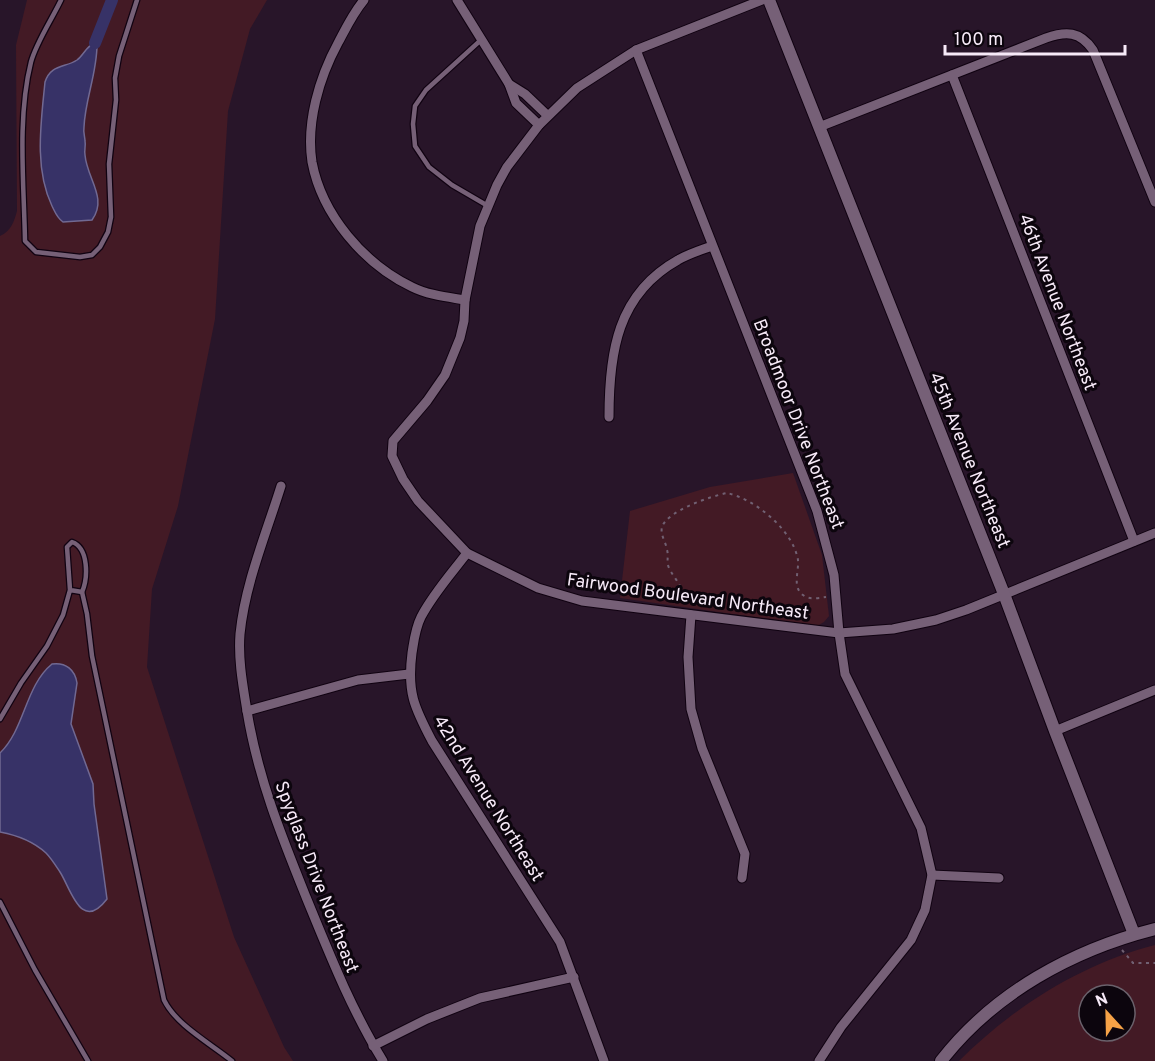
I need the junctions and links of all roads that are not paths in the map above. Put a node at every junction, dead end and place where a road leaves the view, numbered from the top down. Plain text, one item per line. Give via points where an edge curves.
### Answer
1 (61, 0) edge
2 (137, 0) edge
3 (364, 0) edge
4 (457, 0) edge
5 (762, 0) edge
6 (769, 0) edge
7 (482, 39) junction
8 (636, 50) junction
9 (952, 75) junction
10 (509, 84) junction
11 (547, 115) junction
12 (539, 125) junction
13 (819, 127) junction
14 (1155, 202) edge
15 (488, 206) junction
16 (712, 246) junction
17 (465, 300) junction
18 (609, 417) dead end
19 (281, 486) dead end
20 (1155, 533) edge
21 (1134, 541) junction
22 (467, 554) junction
23 (70, 590) junction
24 (82, 592) junction
25 (1004, 594) junction
26 (686, 615) junction
27 (839, 633) junction
28 (409, 674) junction
29 (1155, 690) edge
30 (247, 711) junction
31 (0, 719) edge
32 (1055, 730) junction
33 (932, 875) junction
34 (742, 878) dead end
35 (999, 878) dead end
36 (0, 902) edge
37 (1155, 929) edge
38 (1134, 934) junction
39 (574, 977) junction
40 (373, 1046) junction
41 (88, 1061) edge
42 (232, 1061) edge
43 (383, 1061) edge
44 (604, 1061) edge
45 (819, 1061) edge
46 (941, 1061) edge

1 - 2 lane via 32,60 27,88 25,241 36,252 80,257 92,255 100,247 110,224 109,164 115,78 118,56
3 - 17 street via 332,54 319,91 311,133 312,162 319,186 334,217 378,265 412,288
4 - 7 street
5 - 8 street
6 - 13 street, 45th Avenue Northeast
7 - 10 street
7 - 15 lane via 426,90 415,106 413,124 415,146 429,167
8 - 11 street via 585,82
8 - 16 street, Broadmoor Drive Northeast
9 - 13 street
9 - 14 street via 1061,33 1080,36 1093,50
9 - 21 street, 46th Avenue Northeast
10 - 11 street
10 - 12 street via 516,103
11 - 12 street
12 - 15 street via 507,166
13 - 25 street, 45th Avenue Northeast
15 - 17 street via 475,244
16 - 18 street via 679,258 655,274 632,302 614,344
16 - 27 street, Broadmoor Drive Northeast via 817,511 829,552
17 - 22 street, Fairwood Boulevard Northeast via 460,338 445,375 396,437 392,456 408,486
19 - 30 street, Spyglass Drive Northeast via 249,585 240,633
20 - 21 street, Fairwood Boulevard Northeast
21 - 25 street, Fairwood Boulevard Northeast
22 - 26 street, Fairwood Boulevard Northeast via 565,597
22 - 28 street, 42nd Avenue Northeast via 421,617
23 - 24 lane
23 - 24 lane via 67,547 72,542 84,553
23 - 31 lane via 63,615 47,646
24 - 42 lane via 164,1000 169,1012
25 - 27 street, Fairwood Boulevard Northeast via 906,627
25 - 32 street, 45th Avenue Northeast
26 - 27 street, Fairwood Boulevard Northeast
26 - 34 street via 691,709 702,748 745,854
27 - 33 street, Broadmoor Drive Northeast via 848,682 921,828
28 - 30 street via 358,680
28 - 39 street, 42nd Avenue Northeast via 417,711 432,741 560,942
29 - 32 street
30 - 40 street, Spyglass Drive Northeast via 279,832 343,988
32 - 38 street, 45th Avenue Northeast
33 - 35 street
33 - 45 street, Broadmoor Drive Northeast via 925,910 911,940 841,1027
36 - 41 lane
37 - 38 street
38 - 46 street via 1066,960 1024,984 974,1024
39 - 40 street via 480,998
39 - 44 street, 42nd Avenue Northeast
40 - 43 street, Spyglass Drive Northeast

